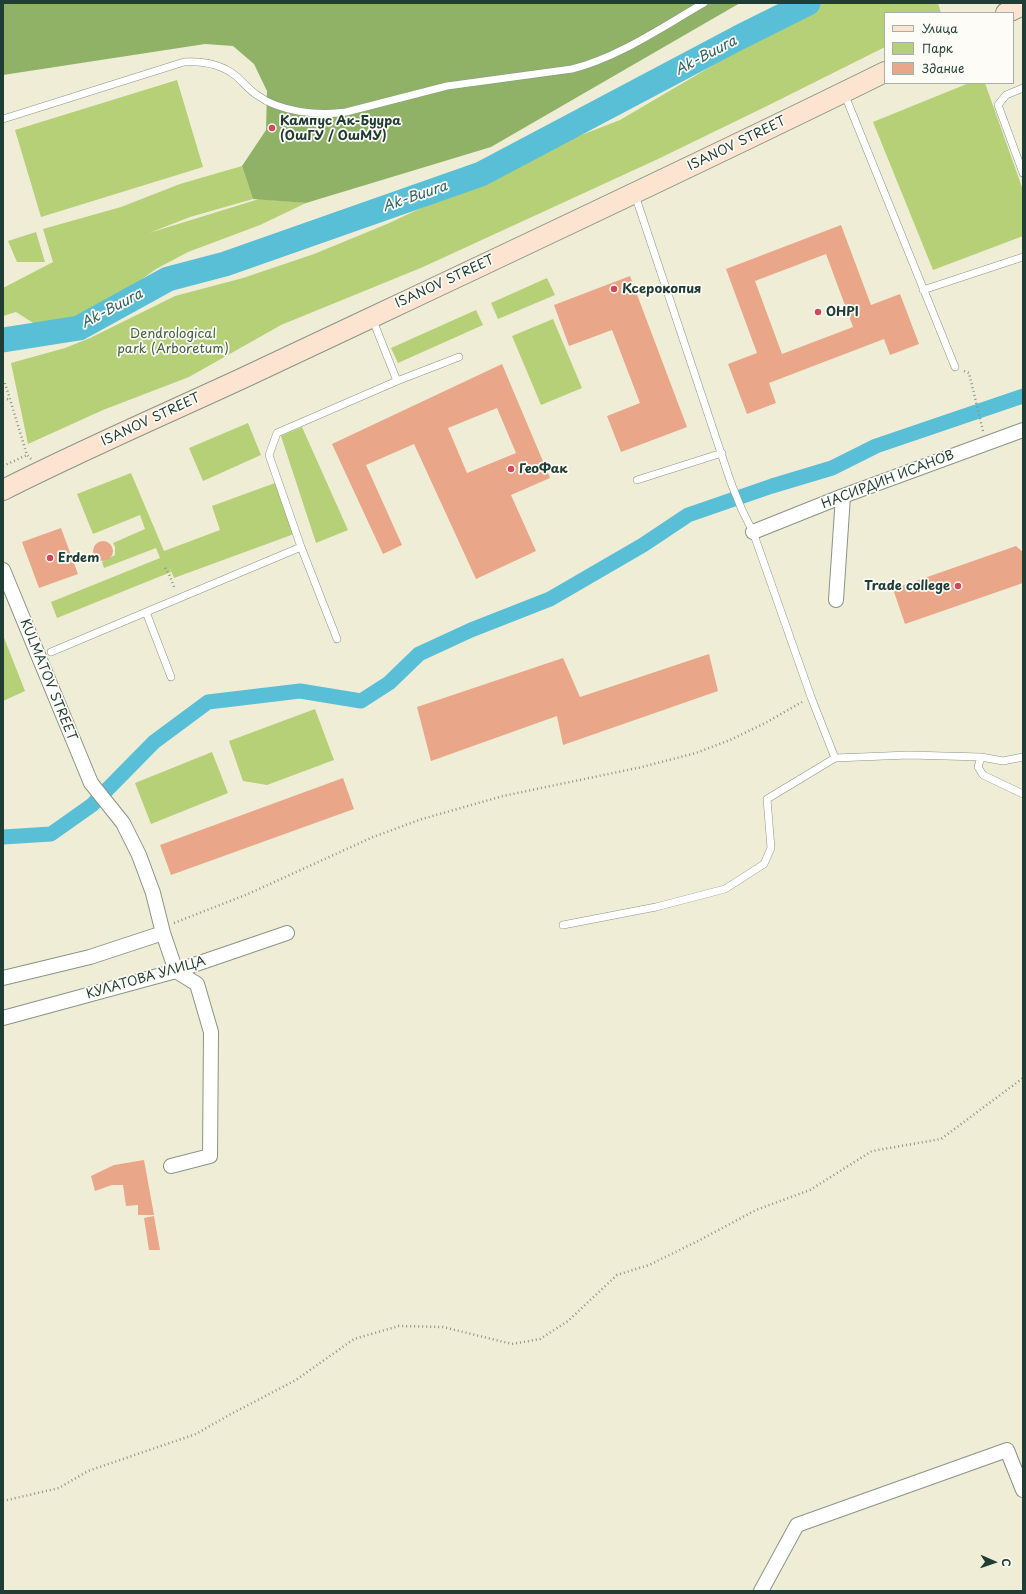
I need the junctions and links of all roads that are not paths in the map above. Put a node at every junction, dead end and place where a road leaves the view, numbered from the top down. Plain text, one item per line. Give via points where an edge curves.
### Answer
1 (704, 3) edge
2 (1023, 5) edge
3 (1008, 12) edge
4 (884, 73) edge
5 (1023, 88) edge
6 (844, 93) junction
7 (3, 119) edge
8 (1023, 173) edge
9 (634, 193) junction
10 (1023, 257) edge
11 (923, 290) junction
12 (372, 317) junction
13 (459, 357) dead end
14 (955, 367) road end
15 (397, 382) junction
16 (1023, 430) edge
17 (722, 453) junction
18 (637, 480) dead end
19 (3, 490) edge
20 (843, 496) junction
21 (753, 532) junction
22 (301, 547) junction
23 (3, 570) edge
24 (836, 600) dead end
25 (146, 612) junction
26 (337, 639) dead end
27 (51, 652) dead end
28 (170, 677) dead end
29 (981, 757) junction
30 (1023, 757) edge
31 (835, 758) junction
32 (1023, 794) edge
33 (563, 925) dead end
34 (164, 933) junction
35 (287, 933) dead end
36 (176, 971) junction
37 (3, 978) edge
38 (3, 1018) edge
39 (171, 1166) dead end
40 (1023, 1490) edge
41 (761, 1591) edge

1 - 7 lane via 590,64 447,86 328,115 288,109 257,96 225,69 197,61 184,62
2 - 3 main road
4 - 6 main road, ISANOV STREET
5 - 8 lane via 1006,95 998,105
6 - 9 main road, ISANOV STREET
6 - 11 lane
9 - 12 main road, ISANOV STREET
9 - 17 lane
10 - 11 lane
11 - 14 lane
12 - 15 lane
12 - 19 main road, ISANOV STREET
13 - 15 lane
15 - 22 lane via 277,433 269,455
16 - 20 street, НАСИРДИН ИСАНОВ
17 - 18 lane
17 - 21 lane via 742,510
20 - 21 street, НАСИРДИН ИСАНОВ
20 - 24 street
21 - 31 lane
22 - 25 lane
22 - 26 lane
23 - 34 street, KULMATOV STREET via 88,776 95,790 123,823 139,855
25 - 27 lane
25 - 28 lane
29 - 30 lane via 1003,762
29 - 31 lane via 909,755
29 - 32 lane via 978,767 983,775
31 - 33 lane via 767,799 771,848 764,864 725,888 656,907
34 - 36 street, KULMATOV STREET
34 - 37 street via 90,957
35 - 36 street, КУЛАТОВА УЛИЦА
36 - 38 street, КУЛАТОВА УЛИЦА
36 - 39 street via 197,984 211,1032 210,1156
40 - 41 street via 1007,1450 797,1525

